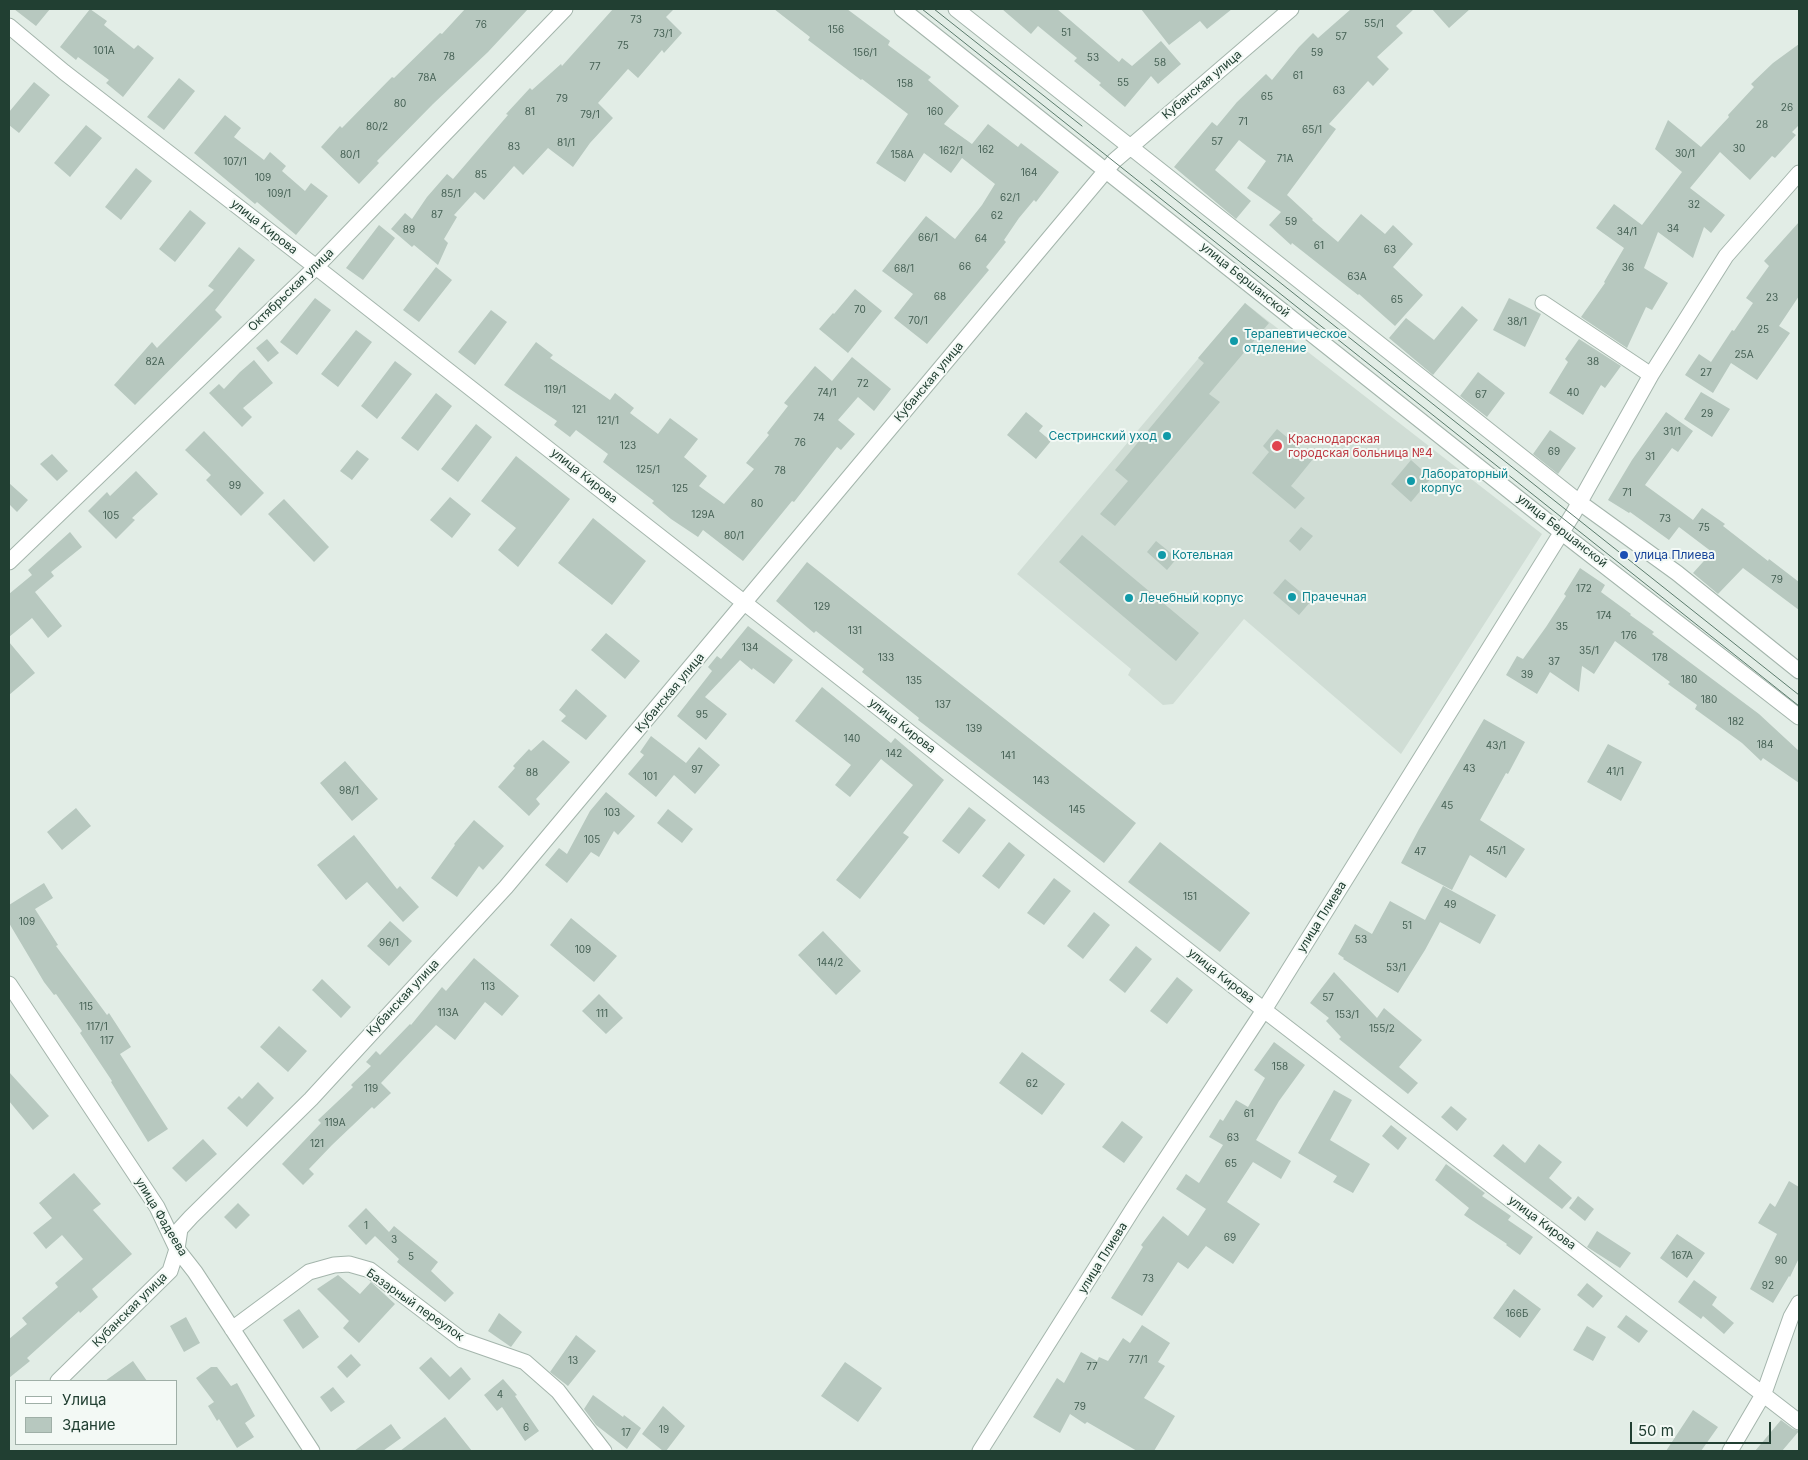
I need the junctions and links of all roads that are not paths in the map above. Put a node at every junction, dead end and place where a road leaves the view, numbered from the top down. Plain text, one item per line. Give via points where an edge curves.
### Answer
1 (566, 9) edge
2 (902, 9) edge
3 (956, 9) edge
4 (1292, 9) edge
5 (9, 26) edge
6 (1130, 146) junction
7 (1107, 170) junction
8 (1799, 173) edge
9 (316, 267) junction
10 (1543, 303) dead end
11 (1651, 375) junction
12 (1579, 502) junction
13 (1561, 532) junction
14 (9, 562) edge
15 (746, 603) junction
16 (1799, 671) edge
17 (1799, 717) edge
18 (9, 984) edge
19 (1264, 1010) junction
20 (177, 1249) junction
21 (1799, 1303) edge
22 (232, 1329) junction
23 (59, 1380) edge
24 (1764, 1393) junction
25 (1799, 1422) edge
26 (312, 1451) edge
27 (604, 1451) edge
28 (980, 1451) edge
29 (1730, 1451) edge

1 - 9 street, Октябрьская улица
2 - 7 street, улица Бершанской
3 - 6 street
4 - 6 street, Кубанская улица
5 - 9 street, улица Кирова
6 - 7 street, Кубанская улица
6 - 12 street
7 - 13 street, улица Бершанской
7 - 15 street, Кубанская улица
8 - 11 street, улица Плиева via 1726,256
9 - 14 street, Октябрьская улица
9 - 15 street, улица Кирова
10 - 11 street
11 - 12 street, улица Плиева
12 - 13 street, улица Плиева
12 - 16 street via 1677,573
13 - 17 street, улица Бершанской
13 - 19 street, улица Плиева
15 - 19 street, улица Кирова
15 - 20 street, Кубанская улица via 506,887 311,1099 185,1223 180,1229
18 - 20 street, улица Фадеева via 157,1207
19 - 24 street, улица Кирова
19 - 28 street, улица Плиева
20 - 22 street, улица Фадеева
20 - 23 street, Кубанская улица via 170,1271
21 - 24 street
22 - 26 street, улица Фадеева
22 - 27 street, Базарный переулок via 309,1272 349,1264 370,1270 462,1340 525,1362 558,1391
24 - 25 street, улица Кирова
24 - 29 street

